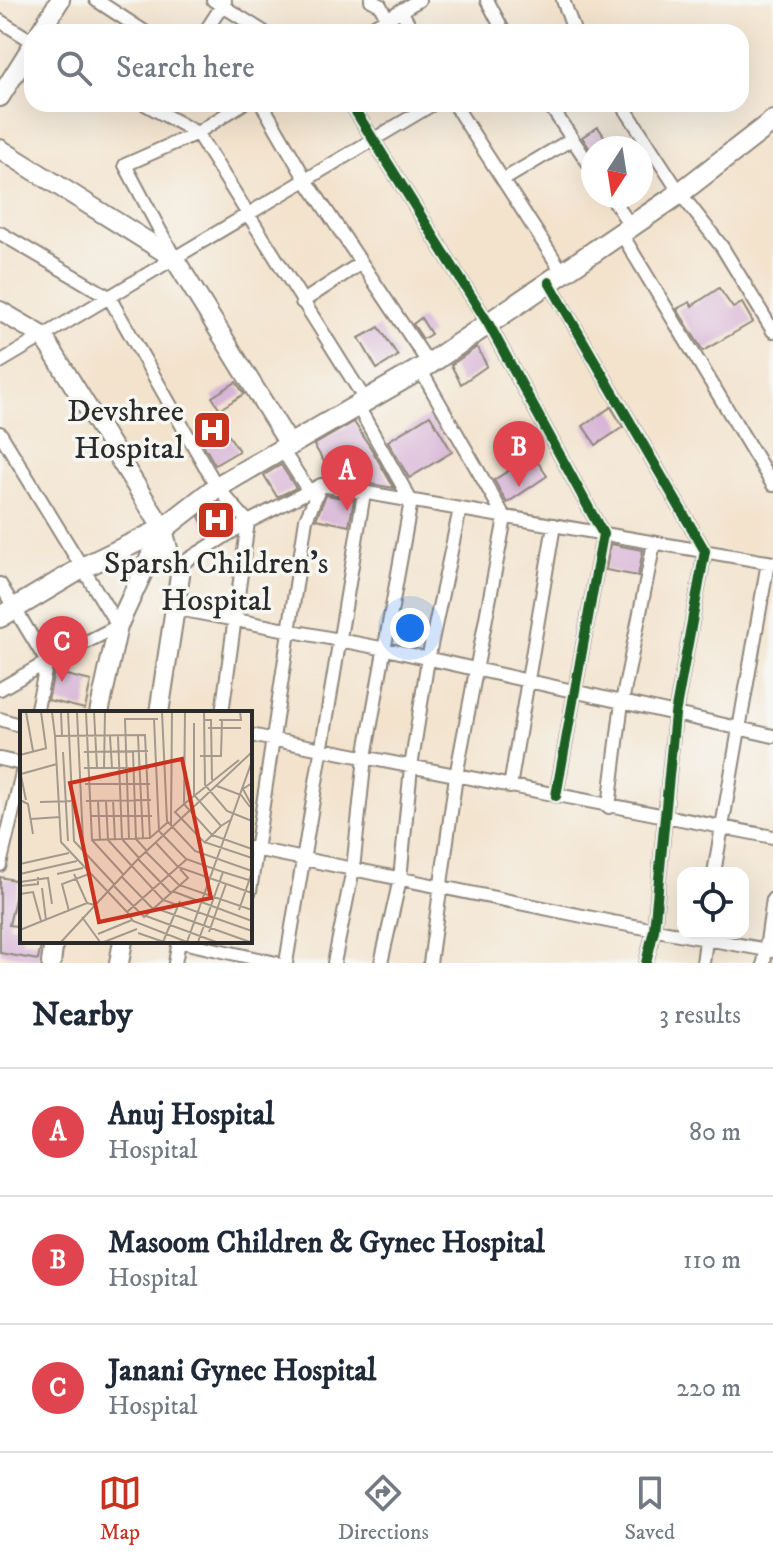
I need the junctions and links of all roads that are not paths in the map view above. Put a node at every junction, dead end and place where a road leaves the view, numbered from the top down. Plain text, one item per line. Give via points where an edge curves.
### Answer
1 (60, 0) edge
2 (96, 0) edge
3 (371, 0) edge
4 (419, 0) edge
5 (487, 0) edge
6 (563, 0) edge
7 (220, 2) edge
8 (401, 10) junction
9 (387, 18) junction
10 (0, 21) edge
11 (45, 24) edge
12 (133, 24) edge
13 (209, 24) edge
14 (252, 24) edge
15 (377, 24) edge
16 (409, 24) edge
17 (500, 24) edge
18 (569, 24) edge
19 (24, 38) edge
20 (24, 56) edge
21 (0, 97) edge
22 (166, 112) edge
23 (230, 112) edge
24 (267, 112) edge
25 (356, 112) edge
26 (419, 112) edge
27 (459, 112) edge
28 (554, 112) edge
29 (627, 112) edge
30 (773, 121) edge
31 (197, 133) junction
32 (572, 139) junction
33 (372, 140) junction
34 (0, 149) edge
35 (581, 152) edge
36 (306, 180) junction
37 (503, 180) junction
38 (680, 193) junction
39 (616, 208) edge
40 (246, 215) junction
41 (626, 230) junction
42 (0, 233) edge
43 (174, 258) junction
44 (361, 263) junction
45 (556, 278) junction
46 (109, 297) junction
47 (302, 302) junction
48 (0, 311) edge
49 (488, 323) junction
50 (773, 331) edge
51 (43, 336) junction
52 (0, 362) edge
53 (424, 366) junction
54 (360, 400) junction
55 (0, 433) edge
56 (285, 446) junction
57 (321, 485) junction
58 (773, 485) edge
59 (217, 487) junction
60 (308, 490) junction
61 (364, 493) junction
62 (411, 501) junction
63 (460, 509) junction
64 (505, 518) junction
65 (248, 522) junction
66 (554, 525) junction
67 (163, 529) junction
68 (603, 534) junction
69 (654, 543) junction
70 (705, 551) junction
71 (771, 563) edge
72 (176, 567) junction
73 (82, 568) junction
74 (0, 584) edge
75 (173, 608) junction
76 (7, 612) edge
77 (232, 620) junction
78 (118, 626) junction
79 (289, 631) junction
80 (339, 640) junction
81 (386, 649) junction
82 (428, 659) junction
83 (47, 662) junction
84 (479, 670) junction
85 (530, 682) junction
86 (0, 689) edge
87 (572, 691) junction
88 (622, 702) junction
89 (36, 711) edge
90 (99, 711) edge
91 (159, 711) edge
92 (222, 711) edge
93 (675, 714) junction
94 (0, 719) edge
95 (20, 725) edge
96 (739, 728) junction
97 (252, 735) edge
98 (773, 736) edge
99 (273, 740) junction
100 (320, 749) junction
101 (365, 757) junction
102 (0, 759) edge
103 (20, 764) edge
104 (411, 767) junction
105 (456, 776) junction
106 (20, 782) edge
107 (510, 787) junction
108 (556, 796) junction
109 (0, 799) edge
110 (15, 803) junction
111 (609, 807) junction
112 (666, 818) junction
113 (720, 829) junction
114 (773, 837) edge
115 (3, 841) edge
116 (253, 849) edge
117 (302, 859) junction
118 (0, 865) edge
119 (715, 867) edge
120 (353, 869) junction
121 (400, 879) junction
122 (441, 887) junction
123 (773, 899) edge
124 (654, 930) junction
125 (677, 933) edge
126 (707, 939) edge
127 (720, 939) edge
128 (54, 943) edge
129 (123, 943) edge
130 (179, 943) edge
131 (186, 943) edge
132 (770, 950) edge
133 (240, 959) edge
134 (51, 963) edge
135 (119, 963) edge
136 (175, 963) edge
137 (276, 963) edge
138 (286, 963) edge
139 (334, 963) edge
140 (381, 963) edge
141 (430, 963) edge
142 (646, 963) edge
143 (703, 963) edge
144 (764, 963) edge

1 - 11 street
2 - 12 street
3 - 9 street
4 - 8 street
5 - 17 street
6 - 18 street
7 - 13 street
7 - 14 street
8 - 9 street
8 - 16 street
9 - 15 street
10 - 19 street
20 - 21 street
22 - 31 street
23 - 31 street
24 - 36 street
25 - 33 street
26 - 33 street
27 - 37 street
28 - 32 street
29 - 38 street
30 - 38 main road
31 - 40 street
31 - 43 street via 125,165
32 - 35 street
32 - 37 street
33 - 36 street
33 - 49 street
34 - 43 street
36 - 40 street
36 - 44 street
37 - 45 street
38 - 41 main road
38 - 50 street via 722,247
39 - 41 street
40 - 43 street
40 - 47 street
41 - 45 main road
41 - 58 street
42 - 46 street
43 - 46 street
43 - 56 street
44 - 47 street
44 - 53 street
45 - 49 main road
45 - 70 street
46 - 51 street
46 - 59 street
47 - 54 street
48 - 51 street
49 - 53 main road
49 - 68 street
51 - 52 street
51 - 67 street
53 - 54 main road
53 - 64 street
54 - 56 main road
54 - 62 street
55 - 73 street
56 - 59 main road
56 - 60 street
57 - 60 street
57 - 61 street
57 - 79 street via 306,519
59 - 65 street
59 - 67 main road
60 - 65 street
61 - 62 street
61 - 80 street
62 - 63 street
62 - 81 street
63 - 64 street
63 - 82 street
64 - 66 street
64 - 84 street
65 - 72 street
65 - 77 street
66 - 68 street
66 - 85 street
67 - 72 street
67 - 73 main road
67 - 78 street
68 - 69 street
68 - 87 street
69 - 70 street
69 - 88 street
70 - 71 street
70 - 93 street
71 - 96 street
72 - 75 street via 180,575
73 - 76 main road
73 - 78 street
74 - 76 street
75 - 77 street
75 - 91 street
76 - 83 street
77 - 79 street
77 - 92 street
78 - 83 street
78 - 90 street
79 - 80 street
79 - 99 street
80 - 81 street
80 - 100 street
81 - 82 street
81 - 101 street
82 - 84 street
82 - 104 street
83 - 86 street
83 - 89 street
84 - 85 street
84 - 105 street
85 - 87 street
85 - 107 street
87 - 88 street
87 - 108 street
88 - 93 street
88 - 111 street
93 - 96 street
93 - 112 street
94 - 95 street
96 - 98 street
96 - 113 street
97 - 99 street
99 - 100 street
99 - 116 street
100 - 101 street
100 - 117 street
101 - 104 street
101 - 120 street
102 - 103 street
104 - 105 street
104 - 121 street
105 - 107 street
105 - 122 street
106 - 110 street
107 - 108 street
108 - 111 street
109 - 110 street
110 - 115 street
111 - 112 street
112 - 113 street
112 - 124 street
113 - 114 street
113 - 119 street
115 - 118 street
116 - 117 street
117 - 120 street
117 - 138 street
120 - 121 street
120 - 139 street
121 - 122 street
121 - 140 street
122 - 124 street
122 - 141 street
123 - 132 street
124 - 125 street
124 - 142 street
126 - 143 street
127 - 132 street
128 - 134 street
129 - 135 street
130 - 136 street
131 - 133 street
132 - 144 street
133 - 137 street

